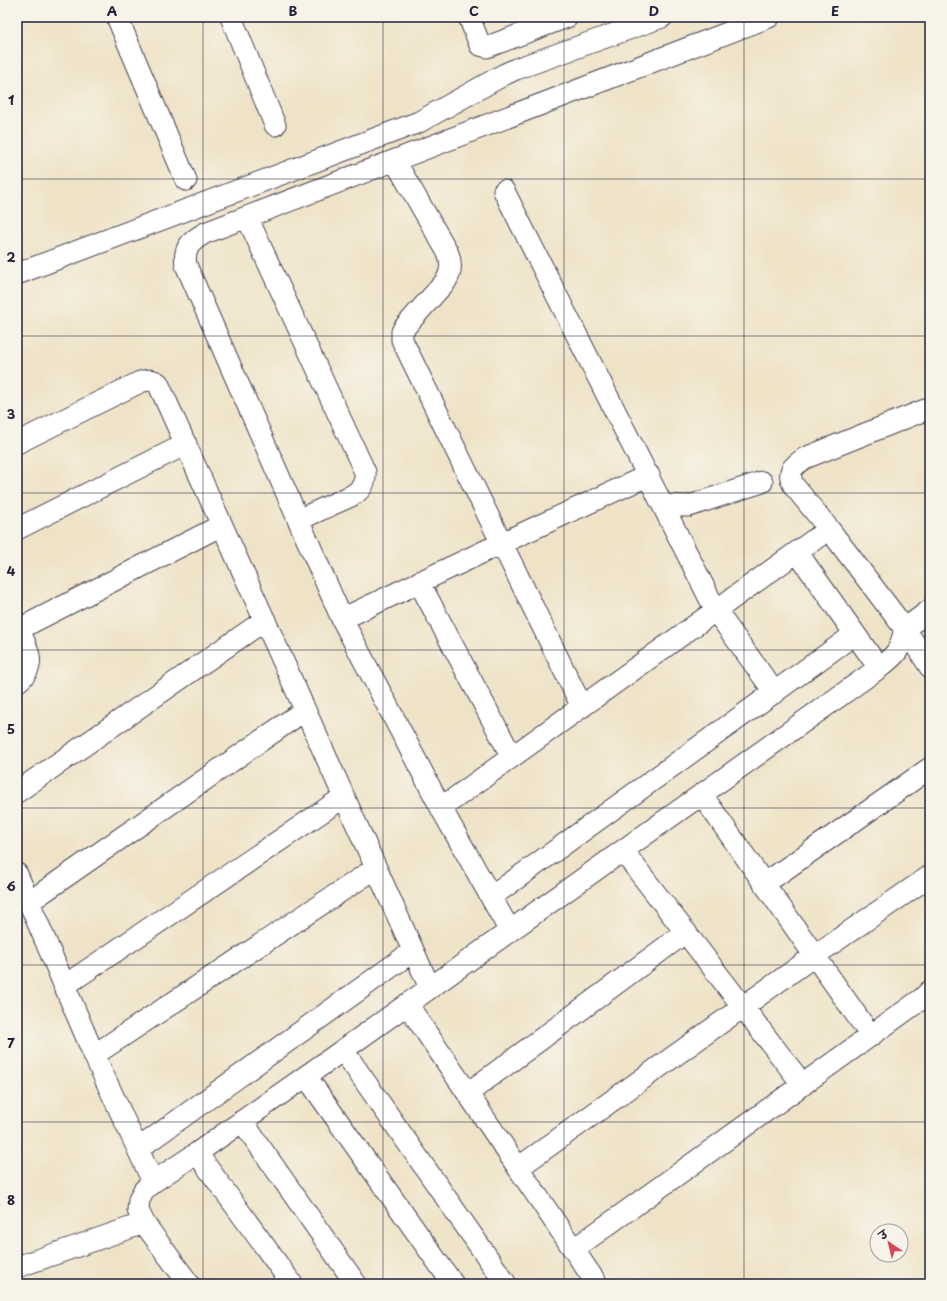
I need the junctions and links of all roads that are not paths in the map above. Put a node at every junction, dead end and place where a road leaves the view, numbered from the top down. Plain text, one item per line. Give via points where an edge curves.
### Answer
1 (117, 17) edge
2 (231, 17) edge
3 (469, 17) edge
4 (568, 17) edge
5 (662, 17) edge
6 (769, 17) edge
7 (275, 126) dead end
8 (395, 161) junction
9 (186, 180) dead end
10 (504, 191) dead end
11 (246, 217) junction
12 (17, 274) edge
13 (930, 408) edge
14 (17, 443) edge
15 (186, 444) junction
16 (649, 476) junction
17 (762, 482) dead end
18 (664, 505) junction
19 (298, 520) junction
20 (222, 525) junction
21 (17, 529) edge
22 (829, 529) junction
23 (502, 543) junction
24 (797, 552) junction
25 (419, 582) junction
26 (930, 610) edge
27 (716, 611) junction
28 (342, 619) junction
29 (265, 620) junction
30 (18, 628) edge
31 (905, 629) junction
32 (855, 634) junction
33 (930, 667) edge
34 (879, 668) junction
35 (17, 682) edge
36 (775, 693) junction
37 (582, 707) junction
38 (305, 710) junction
39 (512, 757) junction
40 (930, 768) edge
41 (17, 792) edge
42 (702, 795) junction
43 (344, 797) junction
44 (441, 808) junction
45 (623, 850) junction
46 (376, 868) junction
47 (17, 874) edge
48 (930, 876) edge
49 (764, 884) junction
50 (491, 897) junction
51 (29, 902) junction
52 (510, 931) junction
53 (686, 932) junction
54 (413, 951) junction
55 (814, 956) junction
56 (64, 986) junction
57 (430, 988) junction
58 (930, 991) edge
59 (408, 1004) junction
60 (743, 1007) junction
61 (871, 1036) junction
62 (343, 1050) junction
63 (94, 1055) junction
64 (306, 1076) junction
65 (803, 1085) junction
66 (468, 1093) junction
67 (242, 1121) junction
68 (138, 1149) junction
69 (197, 1153) junction
70 (518, 1168) junction
71 (153, 1182) junction
72 (144, 1223) junction
73 (574, 1249) junction
74 (17, 1267) edge
75 (189, 1284) edge
76 (292, 1284) edge
77 (356, 1284) edge
78 (453, 1284) edge
79 (506, 1284) edge
80 (597, 1284) edge

1 - 9 street
2 - 7 street
3 - 4 street via 480,46 487,48
5 - 12 street via 516,69 419,122
6 - 8 street
8 - 11 street
8 - 23 street via 451,264 450,275 404,328 402,340
10 - 16 street
11 - 19 street via 198,238 187,249 186,265
11 - 19 street via 365,472 366,478 360,490
13 - 22 street via 805,458 795,465 791,471 794,486
14 - 15 street via 140,382 153,380 158,383
15 - 20 street
15 - 21 street
16 - 18 street
16 - 23 street
17 - 18 street via 689,506
18 - 27 street
19 - 28 street
20 - 29 street
20 - 30 street
22 - 24 street
22 - 31 street
23 - 25 street
23 - 37 street
24 - 27 street
24 - 32 street
25 - 28 street
25 - 39 street
26 - 31 street
27 - 36 street
27 - 37 street
28 - 44 street
29 - 38 street
29 - 41 street
30 - 35 street via 30,656 30,664 27,672
31 - 33 street
31 - 34 street via 899,650
32 - 34 street
32 - 36 street
34 - 42 street
36 - 50 street
37 - 39 street
38 - 43 street
38 - 51 street
39 - 44 street
40 - 49 street
42 - 45 street
42 - 49 street
43 - 46 street
43 - 56 street
44 - 50 street
45 - 52 street
45 - 53 street
46 - 54 street
46 - 63 street
47 - 51 street
48 - 55 street
49 - 55 street
50 - 52 street
51 - 56 street
52 - 57 street
53 - 60 street
53 - 66 street
54 - 57 street
54 - 68 street
55 - 60 street
55 - 61 street
56 - 63 street
57 - 59 street
58 - 61 street
59 - 62 street
59 - 66 street
60 - 65 street
60 - 70 street
61 - 65 street
62 - 64 street
62 - 79 street
63 - 68 street
64 - 67 street
64 - 78 street
65 - 73 street
66 - 70 street
67 - 69 street
67 - 77 street
68 - 71 street
69 - 71 street
69 - 76 street
70 - 73 street
71 - 72 street via 144,1190 139,1200 138,1210
72 - 74 street
72 - 75 street
73 - 80 street

